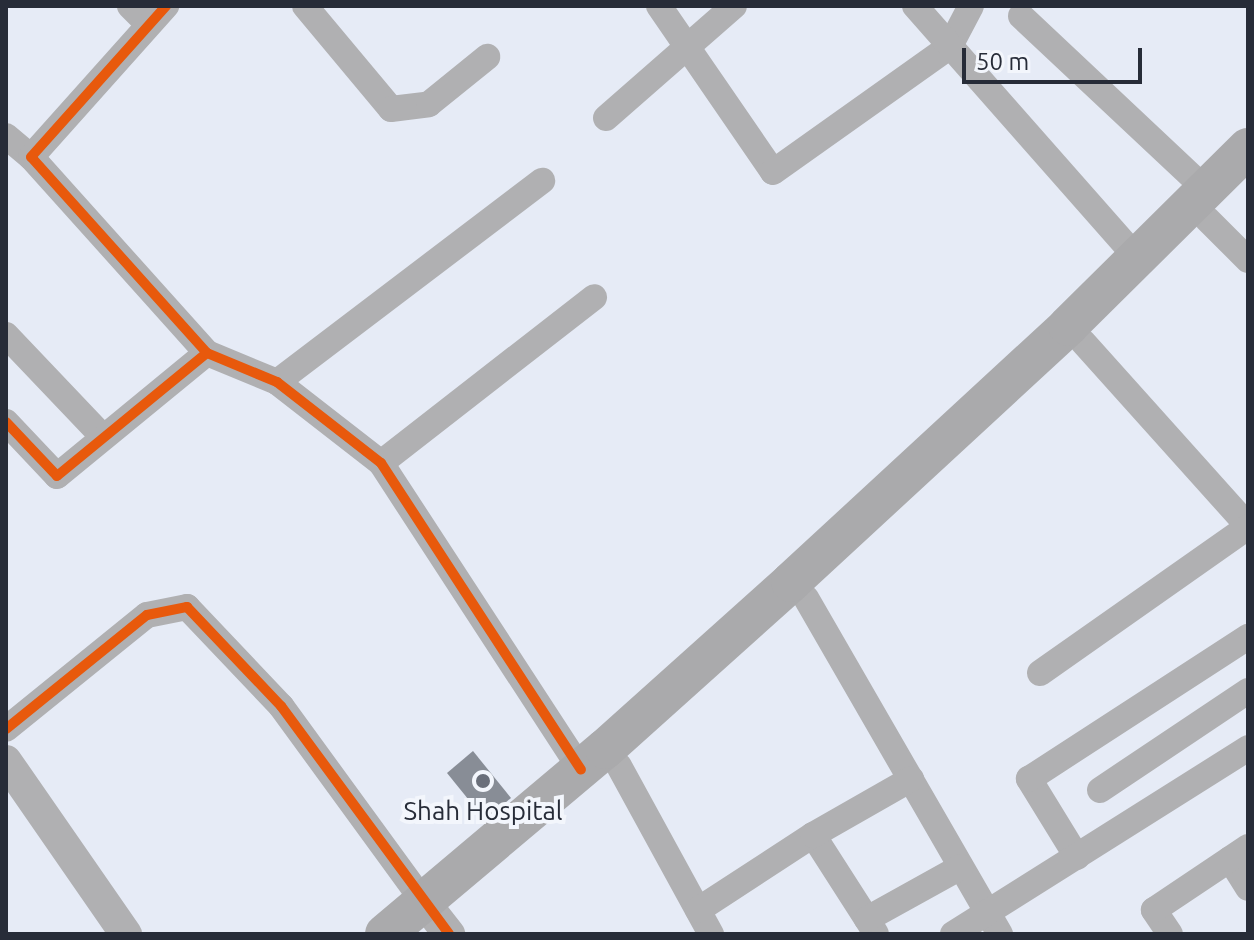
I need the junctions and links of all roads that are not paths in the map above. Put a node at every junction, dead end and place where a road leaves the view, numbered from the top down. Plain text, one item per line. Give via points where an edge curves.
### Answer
1 (305, 6) edge
2 (659, 6) edge
3 (734, 6) edge
4 (915, 6) edge
5 (971, 6) edge
6 (148, 12) edge
7 (1021, 16) dead end
8 (950, 46) junction
9 (689, 47) junction
10 (487, 57) dead end
11 (606, 118) dead end
12 (6, 136) edge
13 (1248, 148) edge
14 (31, 157) junction
15 (1248, 179) edge
16 (542, 181) dead end
17 (1206, 204) junction
18 (1137, 258) junction
19 (1248, 260) edge
20 (594, 297) dead end
21 (6, 335) edge
22 (1083, 342) junction
23 (207, 353) junction
24 (277, 382) junction
25 (6, 422) edge
26 (103, 437) junction
27 (381, 463) junction
28 (1248, 526) edge
29 (806, 598) junction
30 (1248, 637) edge
31 (1040, 673) dead end
32 (1248, 691) edge
33 (6, 729) edge
34 (1248, 748) edge
35 (6, 761) edge
36 (600, 768) junction
37 (911, 779) junction
38 (1100, 790) dead end
39 (813, 835) junction
40 (1239, 853) edge
41 (1077, 857) junction
42 (961, 867) junction
43 (1248, 888) edge
44 (698, 910) junction
45 (432, 922) edge
46 (994, 924) edge
47 (871, 926) edge
48 (126, 934) edge
49 (385, 934) edge
50 (711, 934) edge
51 (953, 934) edge
52 (1170, 934) edge

1 - 10 street via 391,109 429,104
2 - 9 street
3 - 9 street
4 - 8 street
5 - 8 street
6 - 14 street
7 - 17 street
8 - 9 street via 773,172
8 - 18 street
9 - 11 street
12 - 14 street
13 - 17 main road
14 - 23 street
15 - 17 main road
16 - 24 street
17 - 18 main road
17 - 19 street
17 - 22 main road
18 - 36 main road
20 - 27 street
21 - 26 street
22 - 28 street
22 - 29 main road
23 - 24 street
23 - 26 street
24 - 27 street
25 - 26 street via 57,476
27 - 36 street
28 - 31 street
29 - 36 main road
29 - 37 street
30 - 41 street via 1029,779
32 - 38 street
33 - 45 street via 147,615 187,607 281,706
34 - 41 street
35 - 48 street
36 - 44 street
36 - 45 main road
37 - 39 street
37 - 42 street
39 - 44 street
39 - 47 street
40 - 43 street
40 - 52 street via 1154,910
41 - 46 street
42 - 46 street
42 - 47 street
44 - 50 street
45 - 49 main road
46 - 51 street

